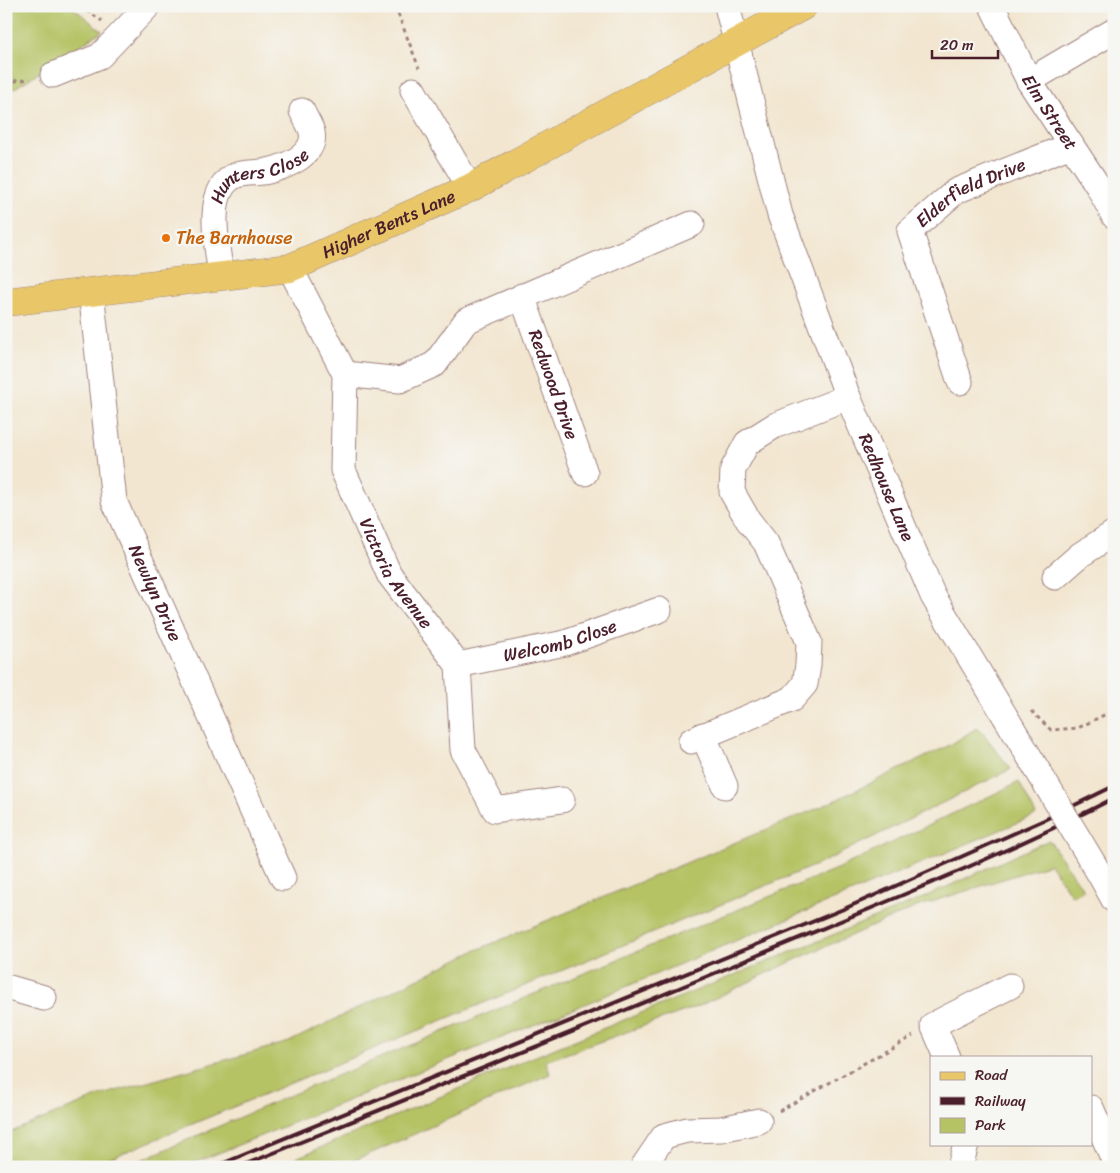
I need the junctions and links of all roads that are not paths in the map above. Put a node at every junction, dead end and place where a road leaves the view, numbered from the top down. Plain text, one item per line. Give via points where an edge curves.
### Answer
1 (148, 6) edge
2 (727, 6) edge
3 (803, 6) edge
4 (992, 6) edge
5 (1114, 31) edge
6 (736, 41) junction
7 (53, 75) dead end
8 (1029, 81) junction
9 (413, 90) road end
10 (302, 111) dead end
11 (1071, 146) junction
12 (470, 188) junction
13 (1114, 216) edge
14 (692, 224) dead end
15 (290, 268) junction
16 (221, 276) junction
17 (91, 291) junction
18 (522, 296) junction
19 (6, 302) edge
20 (345, 374) junction
21 (960, 382) dead end
22 (848, 397) junction
23 (585, 473) dead end
24 (1114, 532) edge
25 (1055, 577) dead end
26 (659, 610) dead end
27 (458, 665) junction
28 (724, 786) dead end
29 (562, 800) dead end
30 (283, 878) dead end
31 (1114, 900) edge
32 (1010, 986) dead end
33 (6, 987) edge
34 (44, 998) dead end
35 (947, 1056) edge
36 (1092, 1110) edge
37 (759, 1121) road end
38 (965, 1146) edge
39 (1114, 1160) edge
40 (643, 1167) edge
41 (960, 1167) edge

1 - 7 street via 100,56
2 - 6 street, Redhouse Lane
3 - 6 main road, Higher Bents Lane
4 - 8 street, Elm Street
5 - 8 street
6 - 12 main road, Higher Bents Lane
6 - 22 street, Redhouse Lane via 780,215
8 - 11 street, Elm Street
9 - 12 street
10 - 16 street, Hunters Close via 312,133 310,148 297,160 268,171 236,173 222,186 214,213
11 - 13 street, Elm Street
11 - 21 street, Elderfield Drive via 956,191 910,231
12 - 15 main road, Higher Bents Lane
14 - 18 street
15 - 16 main road, Higher Bents Lane
15 - 20 street, Victoria Avenue
16 - 17 main road, Higher Bents Lane
17 - 19 main road, Higher Bents Lane
17 - 30 street, Newlyn Drive via 114,502
18 - 20 street via 466,321 435,364 400,380
18 - 23 street, Redwood Drive
20 - 27 street, Victoria Avenue via 343,470 389,574
22 - 28 street via 774,426 748,443 733,469 732,492 766,544 809,642 805,684 792,699 697,738
22 - 31 street, Redhouse Lane, bridge via 933,596 1015,711
24 - 25 street via 1072,549
26 - 27 street, Welcomb Close via 565,643
27 - 29 street via 462,750 496,810
32 - 35 street via 934,1025
33 - 34 street
36 - 39 street
37 - 40 street via 664,1136
38 - 41 street

